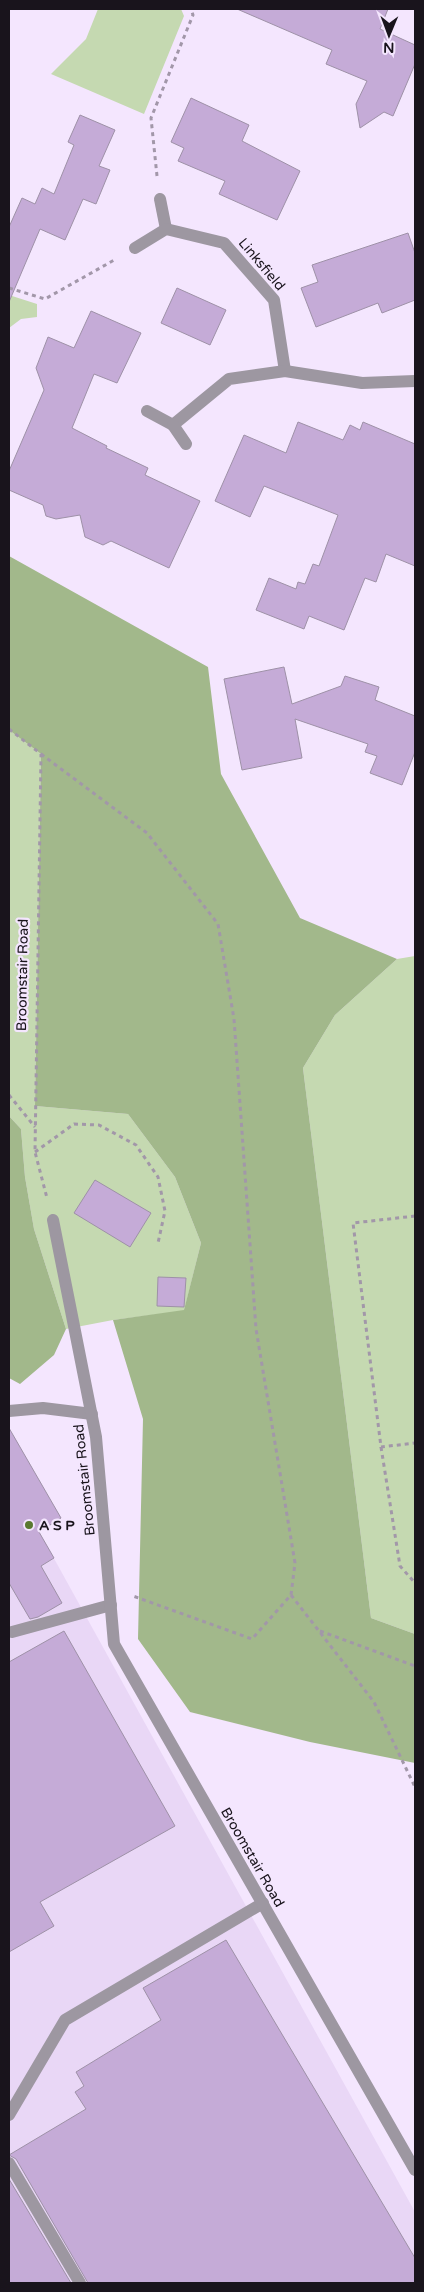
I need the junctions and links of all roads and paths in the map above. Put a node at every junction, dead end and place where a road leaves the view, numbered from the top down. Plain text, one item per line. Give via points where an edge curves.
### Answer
1 (190, 9) edge
2 (160, 199) joint
3 (166, 229) junction
4 (135, 248) joint
5 (9, 288) edge
6 (284, 371) junction
7 (415, 381) edge
8 (147, 411) dead end
9 (174, 425) junction
10 (186, 444) dead end
11 (9, 729) edge
12 (41, 754) junction
13 (9, 1094) edge
14 (35, 1127) junction
15 (35, 1152) junction
16 (415, 1216) edge
17 (53, 1220) joint
18 (158, 1243) dead end
19 (9, 1411) edge
20 (92, 1414) junction
21 (415, 1443) edge
22 (381, 1447) junction
23 (415, 1583) edge
24 (110, 1588) junction
25 (292, 1595) junction
26 (111, 1605) junction
27 (319, 1631) junction
28 (12, 1632) dead end
29 (415, 1666) edge
30 (415, 1787) edge
31 (262, 1903) junction
32 (9, 2116) edge
33 (9, 2163) edge
34 (415, 2170) edge
35 (80, 2283) edge

1 - 2 path via 193,15 150,118
2 - 3 street
3 - 4 street
3 - 6 street, Linksfield via 224,243 274,300
4 - 5 path via 45,299
6 - 7 street via 362,383
6 - 9 street via 230,379
8 - 9 street
9 - 10 street
11 - 12 path
12 - 14 path, Broomstair Road
12 - 25 path via 147,834 218,924 234,1019 256,1329 295,1562
13 - 14 path
14 - 15 path, Broomstair Road
15 - 17 path, Broomstair Road
15 - 18 path via 74,1124 99,1125 136,1145 158,1178 165,1211
16 - 22 path via 353,1223
17 - 20 street, Broomstair Road
19 - 20 street via 44,1408
20 - 24 street, Broomstair Road
21 - 22 path
22 - 23 path via 400,1566
24 - 25 path via 252,1639
24 - 26 street, Broomstair Road
25 - 27 path
26 - 28 street
26 - 31 street, Broomstair Road via 114,1644
27 - 29 path
27 - 30 path via 374,1702
31 - 32 street via 66,2020
31 - 34 street, Broomstair Road
33 - 35 street

